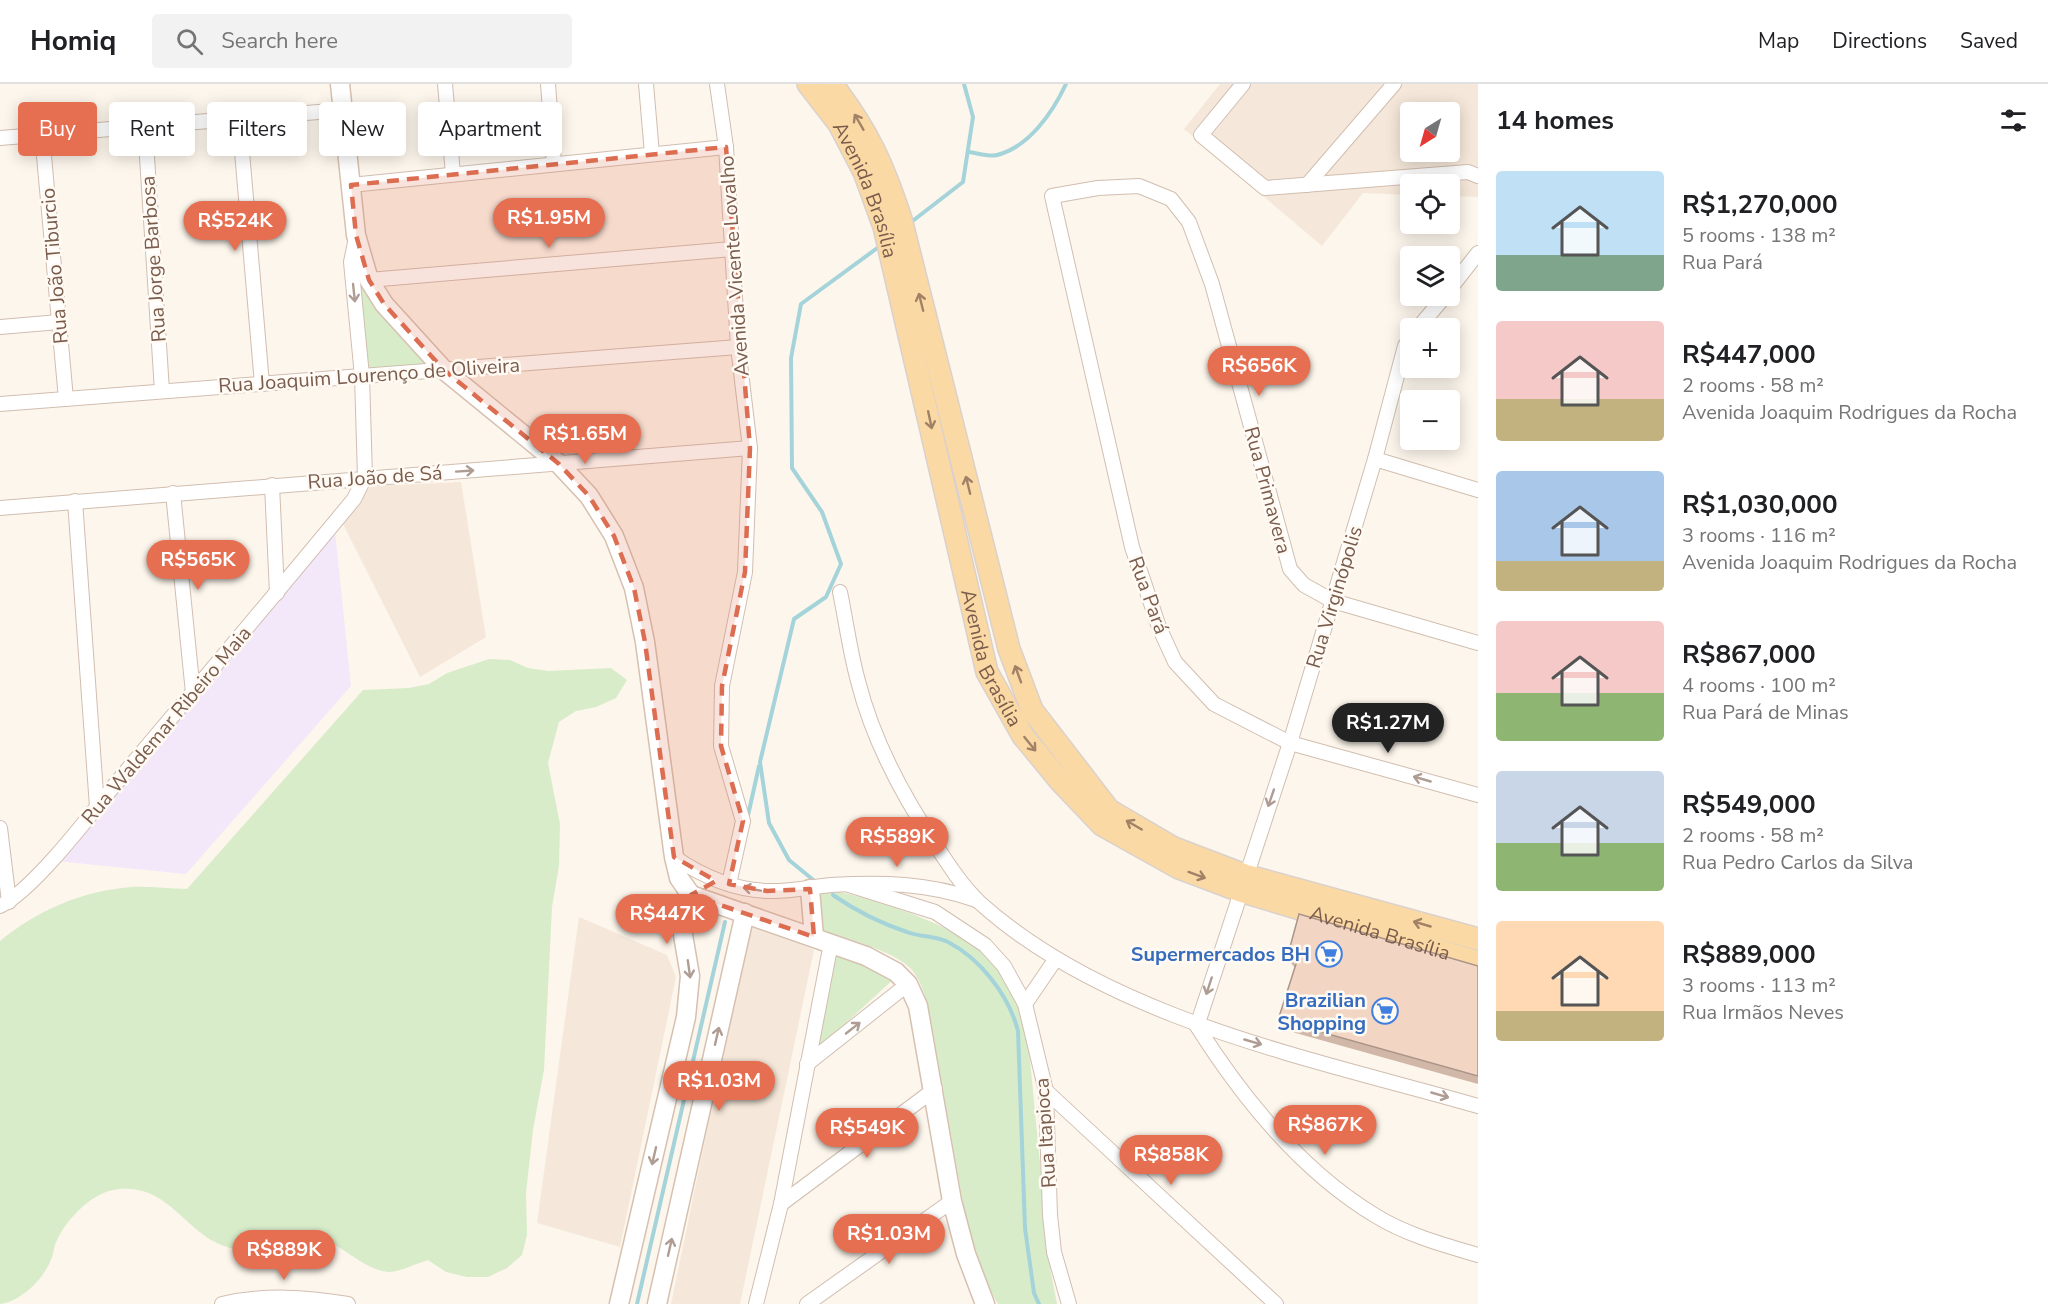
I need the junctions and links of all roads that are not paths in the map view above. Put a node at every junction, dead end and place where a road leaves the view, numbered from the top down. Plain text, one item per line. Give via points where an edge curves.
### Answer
1 (340, 84) edge
2 (445, 84) edge
3 (548, 84) edge
4 (646, 84) edge
5 (717, 84) edge
6 (808, 84) edge
7 (832, 84) edge
8 (1244, 84) edge
9 (1394, 84) edge
10 (342, 102) edge
11 (18, 136) edge
12 (0, 138) edge
13 (726, 147) junction
14 (652, 154) junction
15 (44, 156) edge
16 (147, 156) edge
17 (242, 156) edge
18 (348, 156) edge
19 (554, 164) junction
20 (873, 167) junction
21 (453, 174) junction
22 (1478, 176) edge
23 (351, 185) junction
24 (1307, 185) junction
25 (1052, 196) joint
26 (356, 235) junction
27 (732, 249) junction
28 (1478, 254) edge
29 (1460, 276) edge
30 (369, 280) junction
31 (1436, 306) edge
32 (1426, 318) edge
33 (59, 322) junction
34 (0, 327) edge
35 (738, 347) junction
36 (926, 361) junction
37 (1400, 365) edge
38 (444, 370) junction
39 (362, 376) junction
40 (262, 384) junction
41 (162, 391) junction
42 (66, 399) junction
43 (0, 404) edge
44 (750, 448) junction
45 (1375, 459) junction
46 (559, 464) junction
47 (365, 477) junction
48 (272, 484) junction
49 (1478, 490) edge
50 (173, 493) junction
51 (75, 501) junction
52 (0, 508) edge
53 (840, 592) dead end
54 (277, 593) junction
55 (1333, 601) junction
56 (1478, 643) edge
57 (193, 693) junction
58 (1290, 743) junction
59 (1478, 795) edge
60 (97, 807) junction
61 (0, 828) edge
62 (674, 857) junction
63 (723, 883) junction
64 (1243, 883) junction
65 (849, 885) junction
66 (810, 889) junction
67 (691, 895) junction
68 (978, 901) junction
69 (4, 904) edge
70 (745, 913) junction
71 (1478, 939) edge
72 (822, 940) junction
73 (1055, 960) junction
74 (1478, 962) edge
75 (908, 984) junction
76 (1025, 1004) junction
77 (1197, 1026) junction
78 (807, 1064) junction
79 (934, 1089) junction
80 (1046, 1091) junction
81 (1478, 1106) edge
82 (952, 1201) junction
83 (781, 1204) junction
84 (1478, 1255) edge
85 (984, 1303) edge
86 (222, 1304) edge
87 (348, 1304) edge
88 (619, 1304) edge
89 (657, 1304) edge
90 (756, 1304) edge
91 (807, 1304) edge
92 (1069, 1304) edge
93 (1276, 1304) edge

1 - 10 street
2 - 21 street
3 - 19 street
4 - 14 street
5 - 13 street, Avenida Vicente Lovalho
6 - 20 main road, Avenida Brasília
20 -> 7 main road, Avenida Brasília via 856,115
8 - 24 street via 1201,135 1265,188
9 - 24 street
11 - 12 street
13 - 14 street
13 - 27 street, Avenida Vicente Lovalho
14 - 19 street
15 - 33 street, Rua João Tiburcio
16 - 41 street, Rua Jorge Barbosa
17 - 40 street
18 - 23 street
19 - 21 street
20 - 36 main road, Avenida Brasília via 884,227
21 - 23 street
22 - 24 street via 1468,172
23 - 26 street
25 - 55 street, Rua Primavera via 1139,186 1171,199 1189,222 1212,284 1290,569 1304,585
25 - 58 street, Rua Pará via 1132,547 1159,627 1175,662 1214,704
26 - 30 street
26 -> 39 street via 351,262
27 - 30 street
27 - 35 street, Avenida Vicente Lovalho
28 - 29 street
30 - 38 street via 384,304
31 - 32 street
33 - 34 street
33 - 42 street, Rua João Tiburcio
35 - 38 street, Rua Joaquim Lourenço de Oliveira
35 - 44 street, Avenida Vicente Lovalho
64 -> 36 main road, Avenida Brasília via 1109,810 1032,710 1009,649
36 -> 64 main road, Avenida Brasília via 963,576 987,672 1023,736 1102,825 1179,868
37 - 45 street, Rua Virginópolis
38 - 39 street, Rua Joaquim Lourenço de Oliveira
38 - 46 street
39 - 40 street, Rua Joaquim Lourenço de Oliveira
39 - 47 street
40 - 41 street, Rua Joaquim Lourenço de Oliveira
41 - 42 street, Rua Joaquim Lourenço de Oliveira
42 - 43 street, Rua Joaquim Lourenço de Oliveira
44 - 46 street, Rua João de Sá
44 - 63 street, Avenida Vicente Lovalho via 745,572 722,686 721,746 743,821
45 - 49 street
45 - 55 street, Rua Virginópolis
47 -> 46 street, Rua João de Sá
46 - 62 street via 589,496 614,536 634,588
47 - 48 street, Rua João de Sá
47 - 54 street, Rua Waldemar Ribeiro Maia via 354,499
48 - 50 street, Rua João de Sá
48 - 54 street
50 - 51 street, Rua João de Sá
50 - 57 street
51 - 52 street, Rua João de Sá
51 - 60 street
53 - 68 street via 858,682 886,756 911,809
54 - 57 street, Rua Waldemar Ribeiro Maia
55 - 56 street, Rua Primavera
55 - 58 street, Rua Virginópolis
57 - 60 street, Rua Waldemar Ribeiro Maia
59 -> 58 street, Rua Pará
58 -> 64 street, Rua Virginópolis
60 - 69 street, Rua Waldemar Ribeiro Maia via 41,872
61 - 69 street
62 - 63 street
62 - 67 street via 679,878
66 -> 63 street via 767,891
63 - 67 street
71 -> 64 main road, Avenida Brasília
64 - 74 main road, Avenida Brasília
64 -> 77 street, Rua Virginópolis
65 - 66 street
65 - 68 street via 897,884 947,890
65 - 76 street, Rua Itapioca via 935,912 985,945 1004,966
66 - 72 street
67 - 70 street
67 -> 88 street via 679,911 690,976 686,1017
68 - 73 street
70 - 72 street
89 -> 70 street
72 - 75 street via 876,961
72 - 78 street
73 - 76 street
73 - 77 street
78 -> 75 street
75 - 79 street via 918,1006
76 - 80 street, Rua Itapioca
77 -> 81 street
77 - 84 street via 1249,1101 1335,1189 1378,1217 1435,1243
78 - 83 street
79 - 82 street
79 - 83 street
80 - 92 street, Rua Itapioca via 1050,1215 1054,1252
80 - 93 street
82 - 85 street
82 - 91 street
83 - 90 street
86 - 87 street via 297,1296

